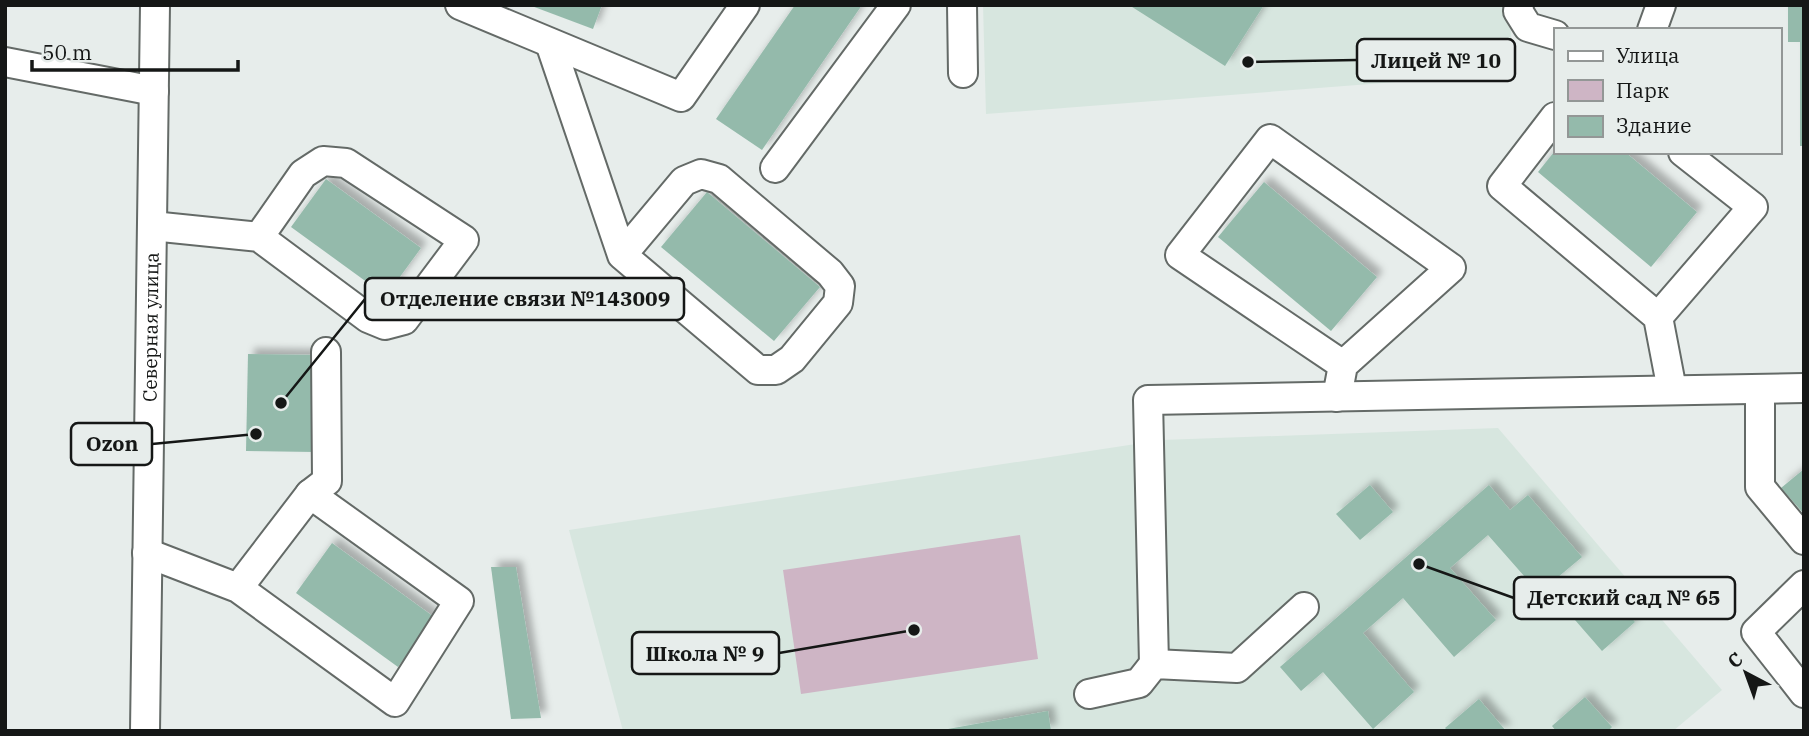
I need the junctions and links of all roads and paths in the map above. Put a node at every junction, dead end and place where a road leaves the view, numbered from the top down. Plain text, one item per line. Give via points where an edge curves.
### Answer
1 (155, 5) edge
2 (460, 5) edge
3 (745, 5) edge
4 (896, 5) edge
5 (962, 5) edge
6 (1519, 5) edge
7 (1661, 5) edge
8 (1653, 28) edge
9 (1554, 35) edge
10 (550, 43) junction
11 (5, 62) edge
12 (963, 73) dead end
13 (154, 91) junction
14 (1554, 118) edge
15 (1686, 154) edge
16 (775, 168) dead end
17 (152, 226) junction
18 (259, 237) junction
19 (622, 255) junction
20 (1658, 317) junction
21 (326, 352) dead end
22 (1343, 365) junction
23 (1804, 388) edge
24 (1760, 389) junction
25 (1672, 390) junction
26 (1337, 397) junction
27 (310, 494) junction
28 (1804, 540) edge
29 (147, 553) junction
30 (1804, 585) edge
31 (238, 588) junction
32 (1304, 607) dead end
33 (1154, 664) junction
34 (1804, 693) edge
35 (1089, 694) dead end
36 (145, 731) edge

1 - 13 street, Северная улица
2 - 10 street
3 - 10 street via 681,97
4 - 16 street
5 - 12 street
6 - 9 street via 1528,27
7 - 8 street
10 - 19 street
11 - 13 street
13 - 17 street, Северная улица
14 - 20 street via 1502,186
15 - 20 street via 1754,207
17 - 18 street
17 - 29 street, Северная улица
18 - 18 street via 368,318 385,325 404,320 464,240 346,163 323,161 303,174
19 - 19 street via 758,370 776,370 792,359 838,303 840,286 830,274 719,179 701,174 684,181
20 - 25 street
21 - 27 street via 327,481
22 - 22 street via 1180,255 1270,139 1451,268
22 - 26 street
23 - 24 street
24 - 25 street
24 - 28 street via 1760,487
25 - 26 street
26 - 33 street via 1148,400
27 - 31 street
27 - 31 street via 459,601 395,702
29 - 31 street
29 - 36 street, Северная улица
30 - 34 street via 1756,632
32 - 33 street via 1237,668
33 - 35 street via 1139,683

